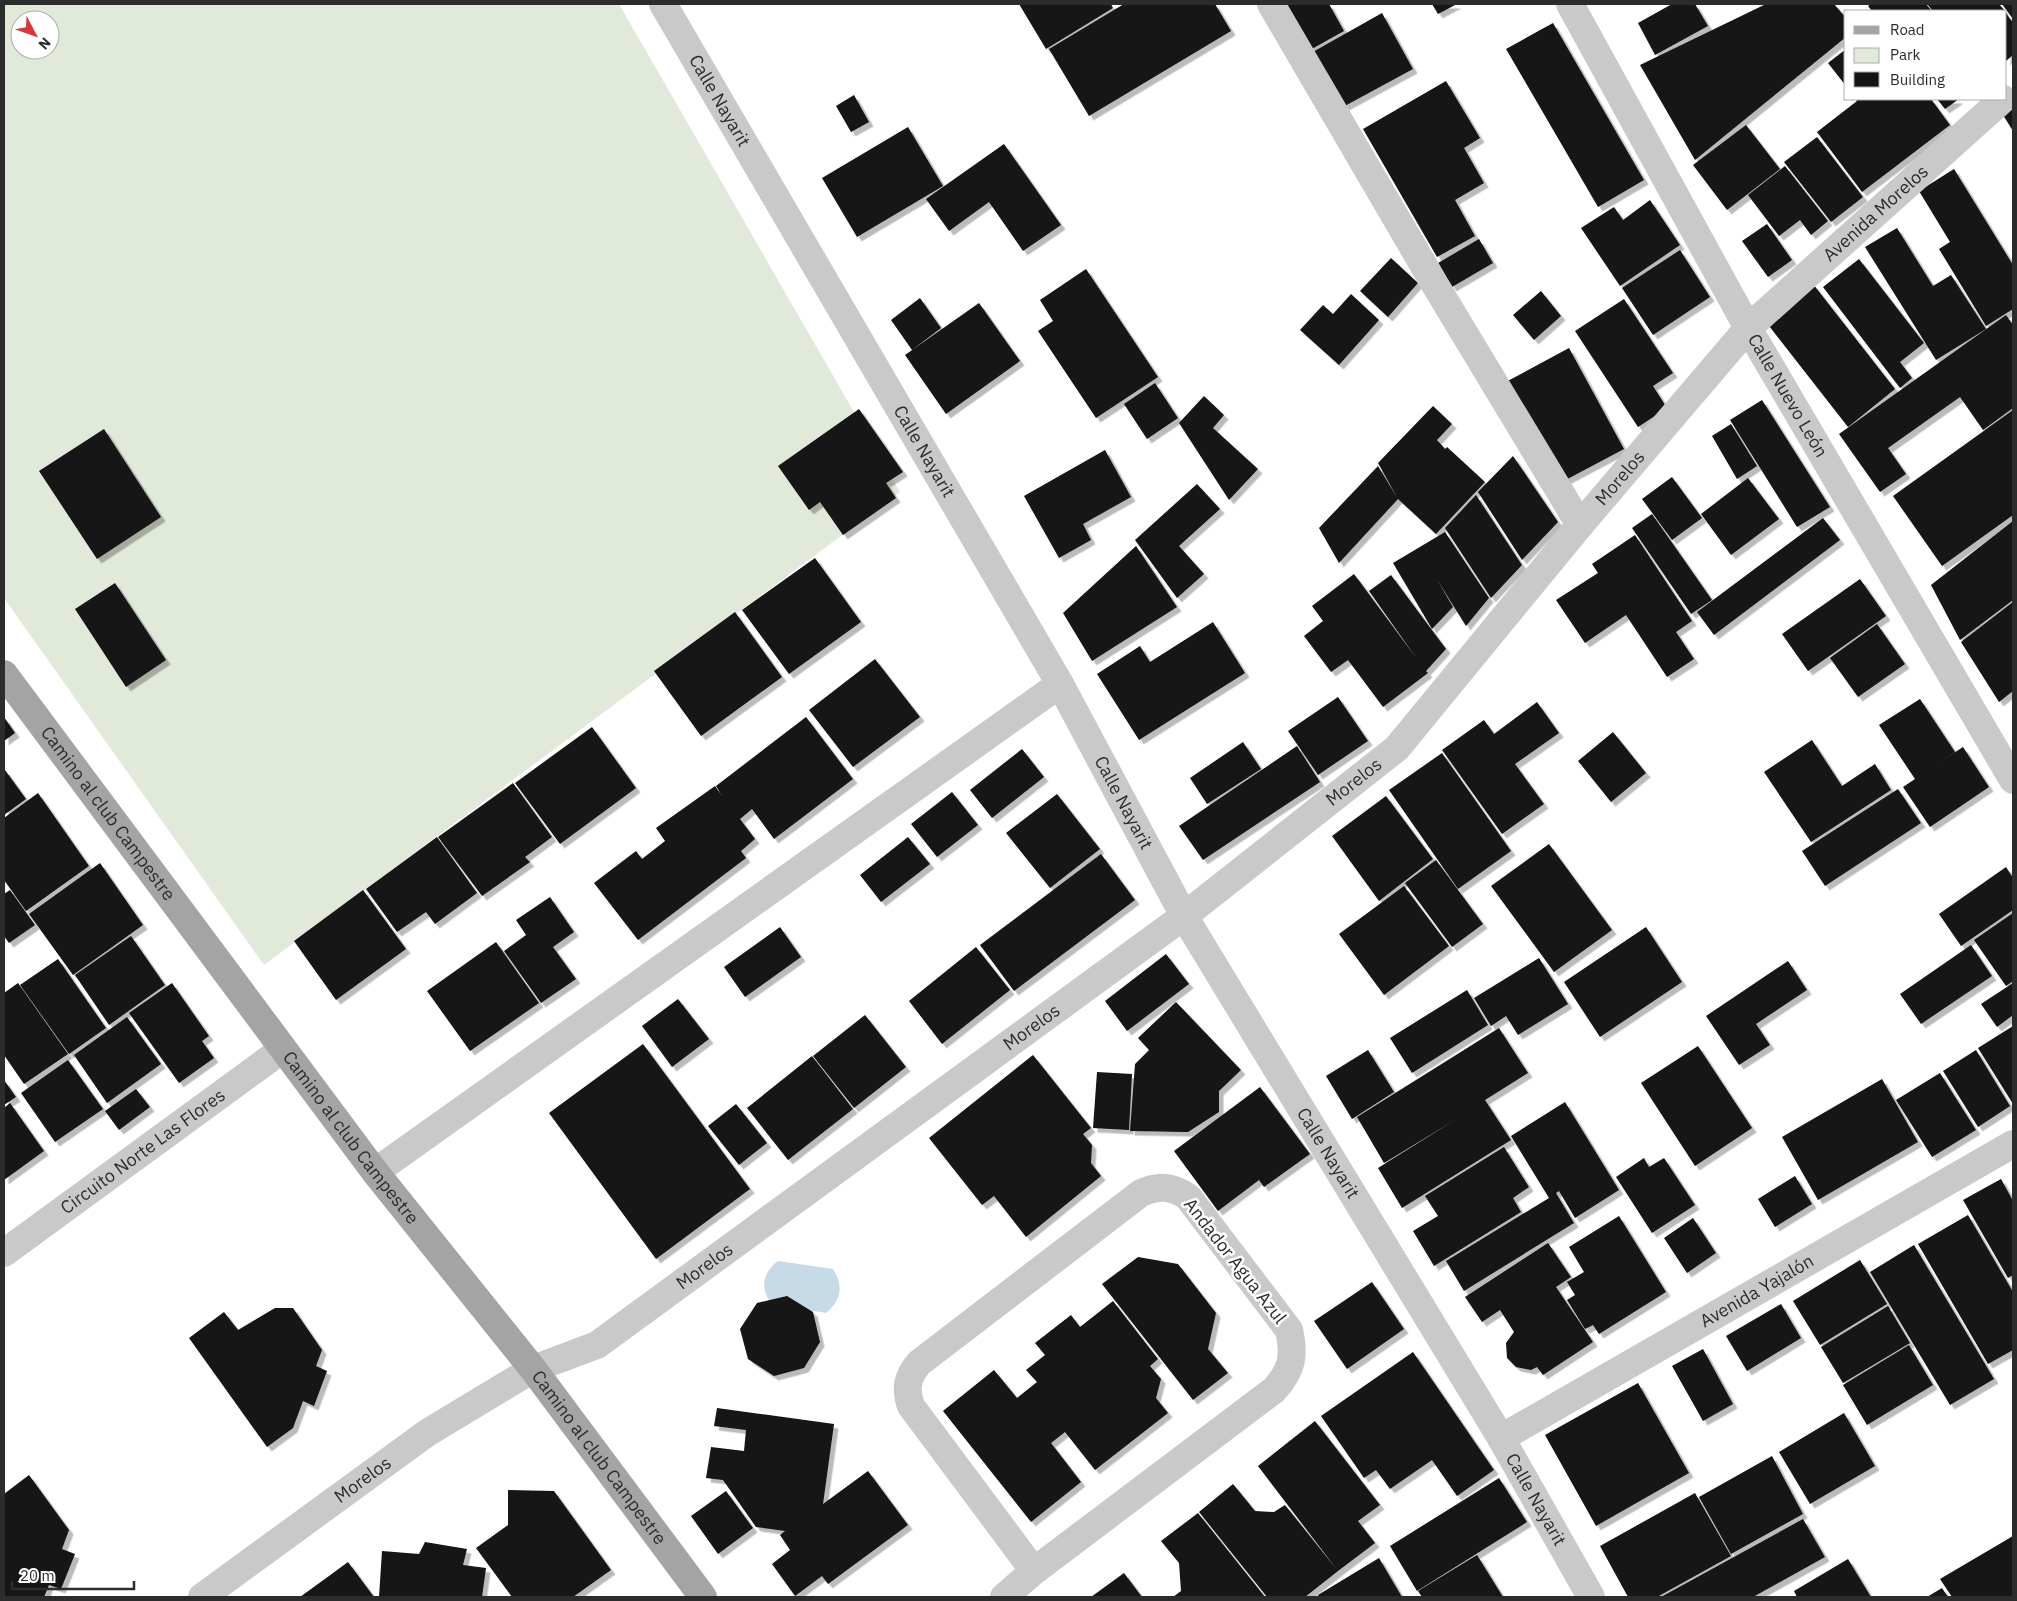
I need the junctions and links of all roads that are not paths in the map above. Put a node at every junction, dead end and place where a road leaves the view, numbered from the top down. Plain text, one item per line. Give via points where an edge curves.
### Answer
1 (663, 4) edge
2 (1271, 4) edge
3 (1570, 4) edge
4 (2002, 100) edge
5 (1748, 328) junction
6 (1580, 525) junction
7 (4, 674) edge
8 (1060, 684) junction
9 (2013, 780) edge
10 (1184, 916) junction
11 (283, 1049) junction
12 (2013, 1144) edge
13 (375, 1172) junction
14 (4, 1253) edge
15 (533, 1369) junction
16 (1500, 1438) junction
17 (1034, 1571) junction
18 (202, 1597) edge
19 (702, 1597) edge
20 (1004, 1597) edge
21 (1592, 1597) edge

1 - 8 street, Calle Nayarit
2 - 6 street
3 - 5 street, Calle Nuevo León
4 - 5 street, Avenida Morelos
5 - 6 street, Morelos
5 - 9 street, Calle Nuevo León
6 - 10 street, Morelos via 1397,748
7 - 11 main road, Camino al club Campestre
8 - 10 street, Calle Nayarit
8 - 13 street
10 - 15 street, Morelos via 597,1345
10 - 16 street, Calle Nayarit
11 - 13 main road, Camino al club Campestre
11 - 14 street, Circuito Norte Las Flores
12 - 16 street, Avenida Yajalón
13 - 15 main road, Camino al club Campestre
15 - 18 street, Morelos via 427,1433
15 - 19 main road, Camino al club Campestre
16 - 21 street, Calle Nayarit
17 - 17 street, Andador Agua Azul via 1274,1390 1285,1378 1291,1363 1293,1346 1289,1330 1188,1197 1178,1190 1153,1188 1141,1193 919,1363 907,1383 911,1406
17 - 20 street, Andador Agua Azul

